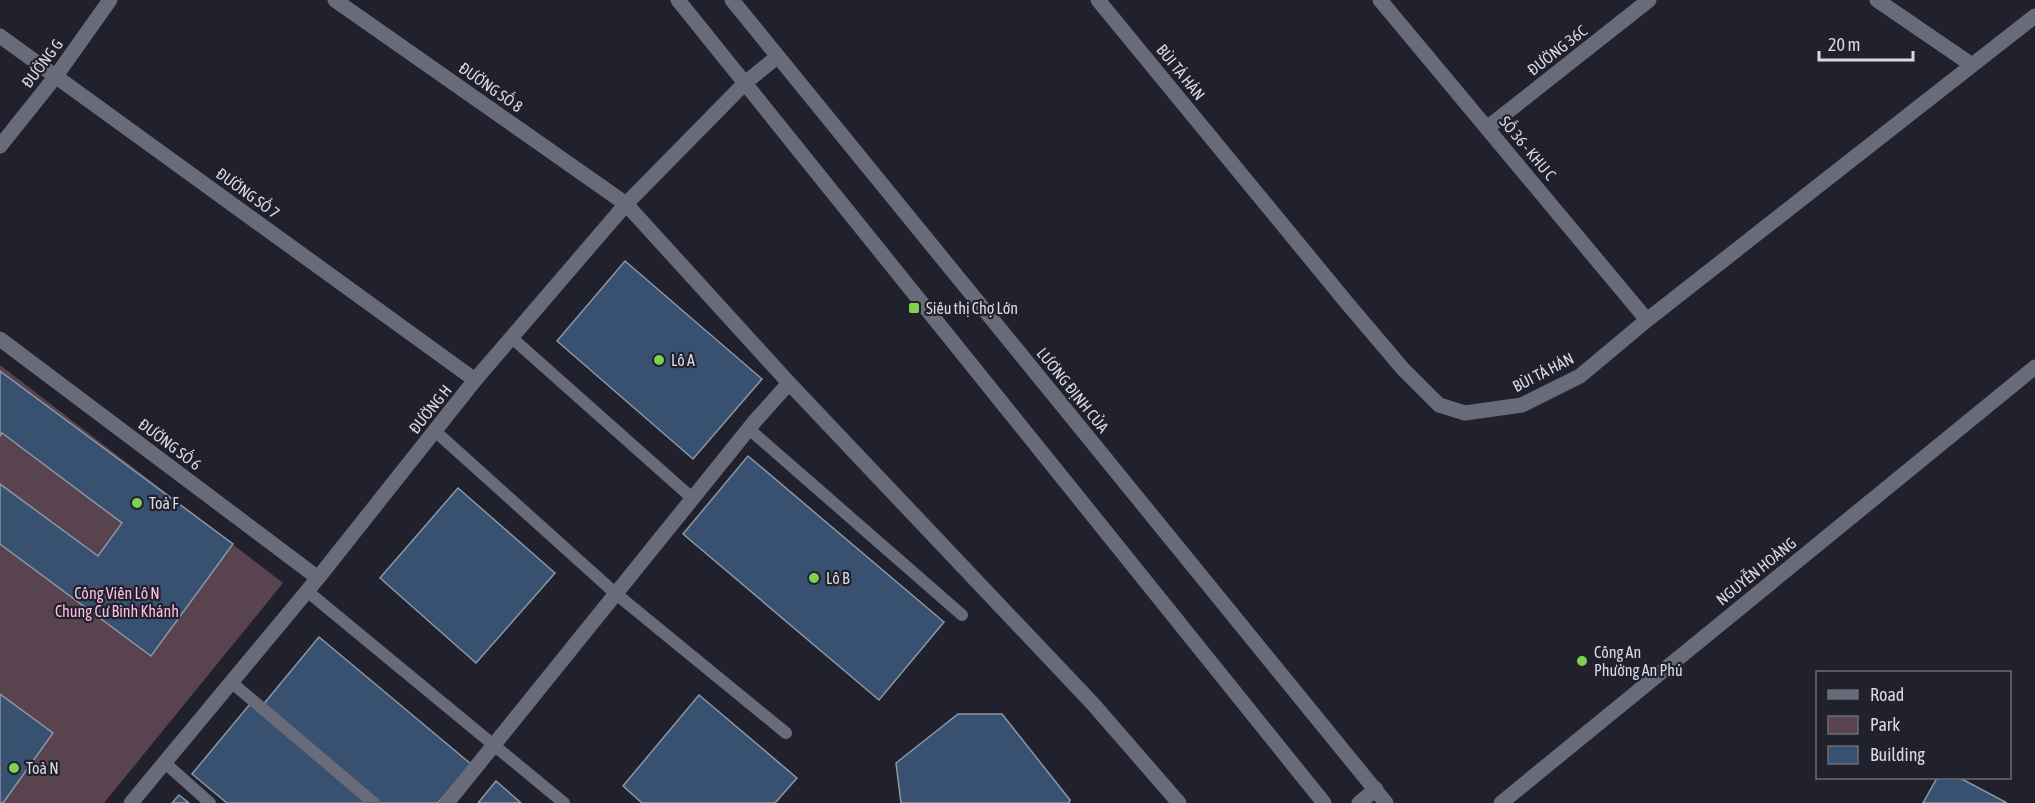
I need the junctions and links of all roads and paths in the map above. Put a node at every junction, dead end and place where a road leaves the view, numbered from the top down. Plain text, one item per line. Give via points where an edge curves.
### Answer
1 (111, 0) edge
2 (335, 0) edge
3 (678, 0) edge
4 (732, 0) edge
5 (1098, 0) edge
6 (1380, 0) edge
7 (1649, 0) edge
8 (1877, 0) edge
9 (2035, 16) edge
10 (0, 36) edge
11 (777, 57) junction
12 (1972, 65) junction
13 (56, 76) junction
14 (745, 84) junction
15 (1487, 128) junction
16 (0, 146) edge
17 (626, 204) junction
18 (1647, 320) junction
19 (512, 338) junction
20 (0, 339) edge
21 (2035, 367) edge
22 (475, 380) junction
23 (789, 383) junction
24 (748, 429) junction
25 (435, 431) junction
26 (692, 498) junction
27 (318, 578) junction
28 (307, 591) junction
29 (615, 593) junction
30 (962, 615) dead end
31 (231, 682) junction
32 (786, 733) dead end
33 (493, 744) junction
34 (165, 763) junction
35 (1376, 789) junction
36 (131, 803) edge
37 (210, 803) edge
38 (374, 803) edge
39 (447, 803) edge
40 (564, 803) edge
41 (1179, 803) edge
42 (1324, 803) edge
43 (1359, 803) edge
44 (1386, 803) edge
45 (1500, 803) edge

1 - 13 street, ĐƯỜNG G
2 - 17 street, ĐƯỜNG SỐ 8
3 - 14 street
4 - 11 street, LƯƠNG ĐỊNH CỦA
5 - 18 street, BÙI TÁ HÁN via 1378,340 1439,405 1465,414 1522,405 1580,376
6 - 15 street, SỐ 36 - KHU C
7 - 15 street, ĐƯỜNG 36C
8 - 12 street
9 - 12 street, BÙI TÁ HÁN
10 - 13 street, ĐƯỜNG SỐ 7
11 - 14 street, ĐƯỜNG H
11 - 35 street, LƯƠNG ĐỊNH CỦA
12 - 18 street, BÙI TÁ HÁN
13 - 16 street, ĐƯỜNG G
13 - 22 street, ĐƯỜNG SỐ 7
14 - 17 street, ĐƯỜNG H
14 - 42 street
15 - 18 street, SỐ 36 - KHU C
17 - 19 street, ĐƯỜNG H
17 - 23 street, ĐƯỜNG SỐ 8
19 - 22 street, ĐƯỜNG H
19 - 26 lane
20 - 27 street, ĐƯỜNG SỐ 6
21 - 45 street, NGUYỄN HOÀNG
22 - 25 street, ĐƯỜNG H
23 - 24 street
23 - 41 street, ĐƯỜNG SỐ 8 via 1093,704
24 - 26 street
24 - 30 lane
25 - 27 street, ĐƯỜNG H
25 - 29 lane
26 - 29 street
27 - 28 street, ĐƯỜNG H
28 - 31 street, ĐƯỜNG H
28 - 33 lane
29 - 32 lane
29 - 33 street
31 - 34 street, ĐƯỜNG H
31 - 38 lane
33 - 39 street
33 - 40 lane
34 - 36 street, ĐƯỜNG H
34 - 37 lane
35 - 43 street
35 - 44 street, LƯƠNG ĐỊNH CỦA

